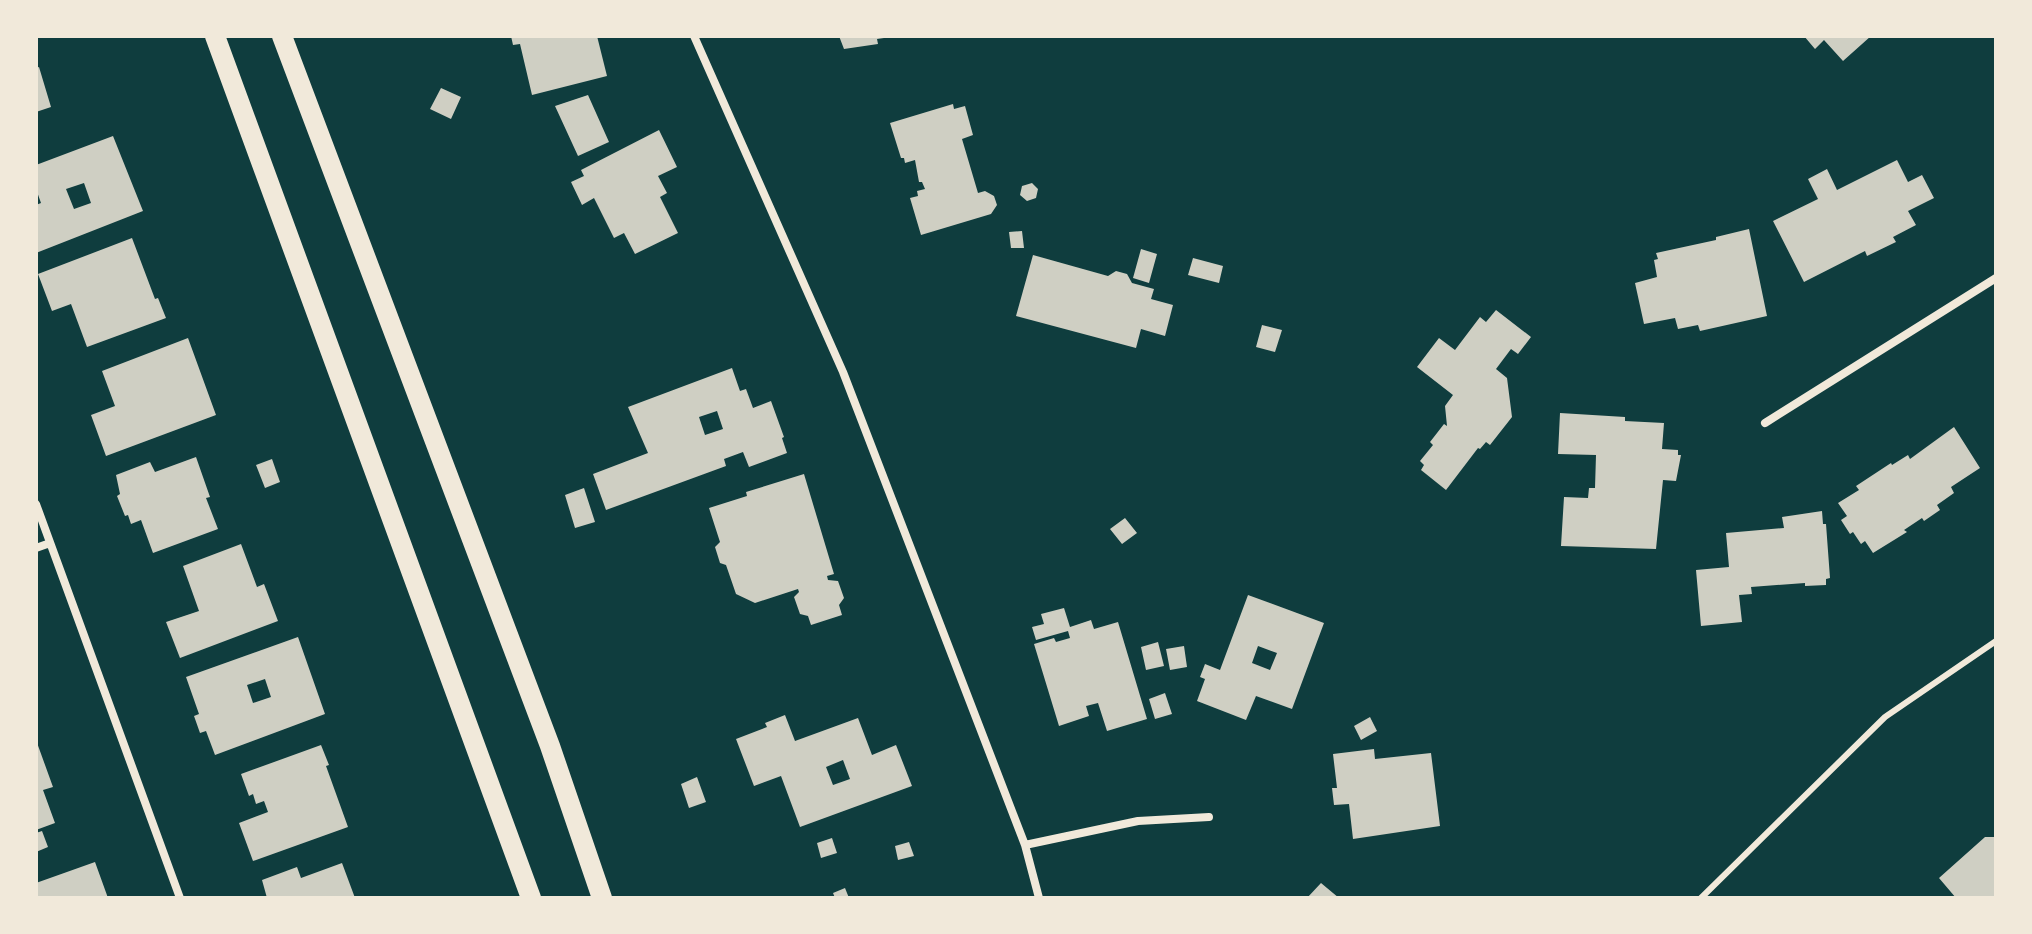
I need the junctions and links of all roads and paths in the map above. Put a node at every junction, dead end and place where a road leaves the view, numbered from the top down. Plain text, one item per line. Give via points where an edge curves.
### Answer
1 (215, 36) edge
2 (282, 36) edge
3 (694, 36) edge
4 (1996, 278) edge
5 (1765, 423) dead end
6 (36, 504) edge
7 (50, 543) junction
8 (36, 548) edge
9 (1996, 641) edge
10 (1209, 817) dead end
11 (1025, 845) junction
12 (180, 898) edge
13 (531, 898) edge
14 (602, 898) edge
15 (1039, 898) edge
16 (1701, 898) edge

1 - 13 main road
2 - 14 main road via 550,746
3 - 11 street via 843,372
4 - 5 street
6 - 7 street
7 - 8 street
7 - 12 street
9 - 16 lane via 1885,717
10 - 11 street via 1138,821
11 - 15 street

